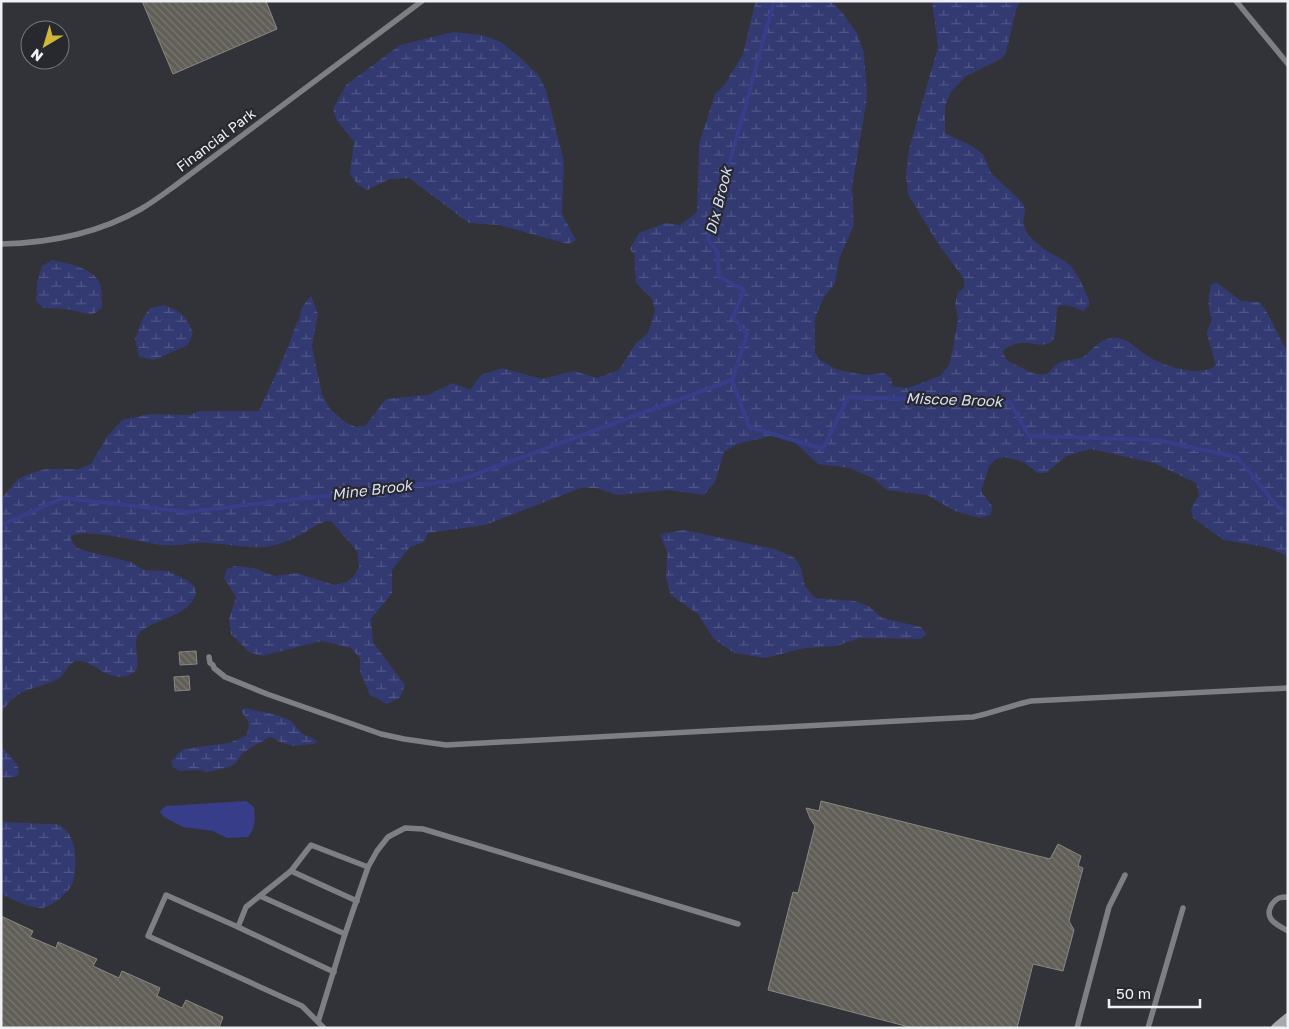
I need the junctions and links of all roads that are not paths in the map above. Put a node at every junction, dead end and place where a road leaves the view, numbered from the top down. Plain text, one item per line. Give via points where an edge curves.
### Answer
1 (1236, 1) edge
2 (420, 2) edge
3 (1288, 64) edge
4 (1, 244) edge
5 (209, 657) dead end
6 (1288, 688) edge
7 (368, 867) junction
8 (291, 871) junction
9 (1125, 875) dead end
10 (260, 896) junction
11 (1288, 897) edge
12 (356, 901) junction
13 (1182, 908) dead end
14 (738, 924) dead end
15 (238, 927) junction
16 (1288, 931) edge
17 (346, 934) junction
18 (334, 972) junction
19 (1288, 1018) edge
20 (318, 1022) junction
21 (324, 1028) edge
22 (1077, 1028) edge
23 (1148, 1028) edge
24 (1276, 1028) edge

1 - 3 lane
2 - 4 lane, Financial Park via 140,209 101,227 62,238
5 - 6 lane via 214,668 225,676 267,694 381,734 446,744 973,717 1031,701
7 - 8 lane via 311,845
7 - 12 lane
7 - 14 lane via 388,837 405,828 423,829
8 - 10 lane
8 - 12 lane
9 - 22 lane via 1109,907
10 - 15 lane via 246,907
10 - 17 lane
11 - 16 lane via 1274,901 1269,916
12 - 17 lane
13 - 23 lane
15 - 18 lane
15 - 20 lane via 166,895 148,936 302,1006
17 - 18 lane
18 - 20 lane
19 - 24 main road
20 - 21 lane

